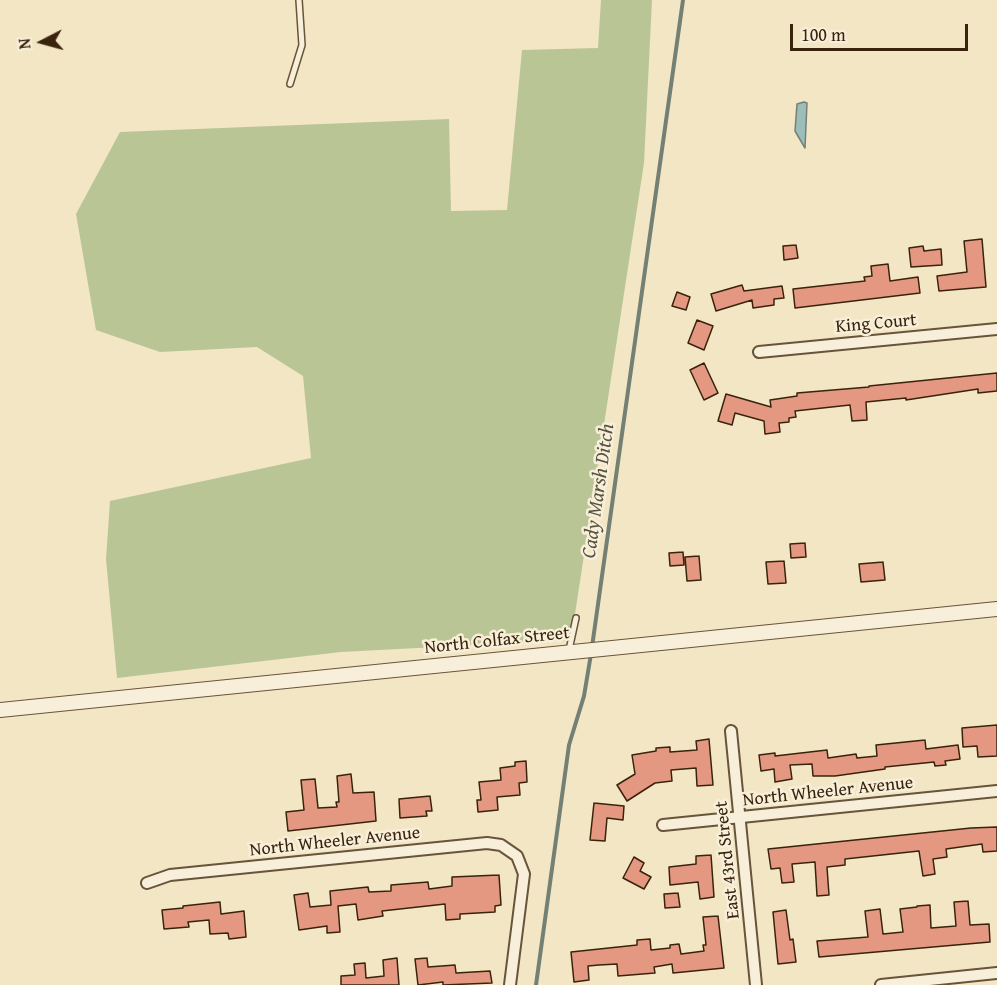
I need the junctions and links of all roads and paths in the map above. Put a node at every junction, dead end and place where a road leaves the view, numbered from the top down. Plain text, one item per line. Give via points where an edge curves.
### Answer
1 (299, 0) edge
2 (290, 84) dead end
3 (997, 329) edge
4 (759, 352) dead end
5 (997, 609) edge
6 (576, 618) dead end
7 (570, 646) junction
8 (0, 708) edge
9 (731, 731) dead end
10 (997, 791) edge
11 (740, 817) junction
12 (663, 825) dead end
13 (147, 883) dead end
14 (997, 973) edge
15 (510, 985) edge
16 (756, 985) edge
17 (881, 985) edge

1 - 2 lane via 302,45
3 - 4 street, King Court
5 - 7 street, North Colfax Street via 610,648
6 - 7 lane
7 - 8 street, North Colfax Street via 552,654
9 - 11 street, East 43rd Street
10 - 11 street, North Wheeler Avenue
11 - 12 street, North Wheeler Avenue
11 - 16 street, East 43rd Street
13 - 15 street, North Wheeler Avenue via 170,875 487,843 501,845 517,856 524,881
14 - 17 street

